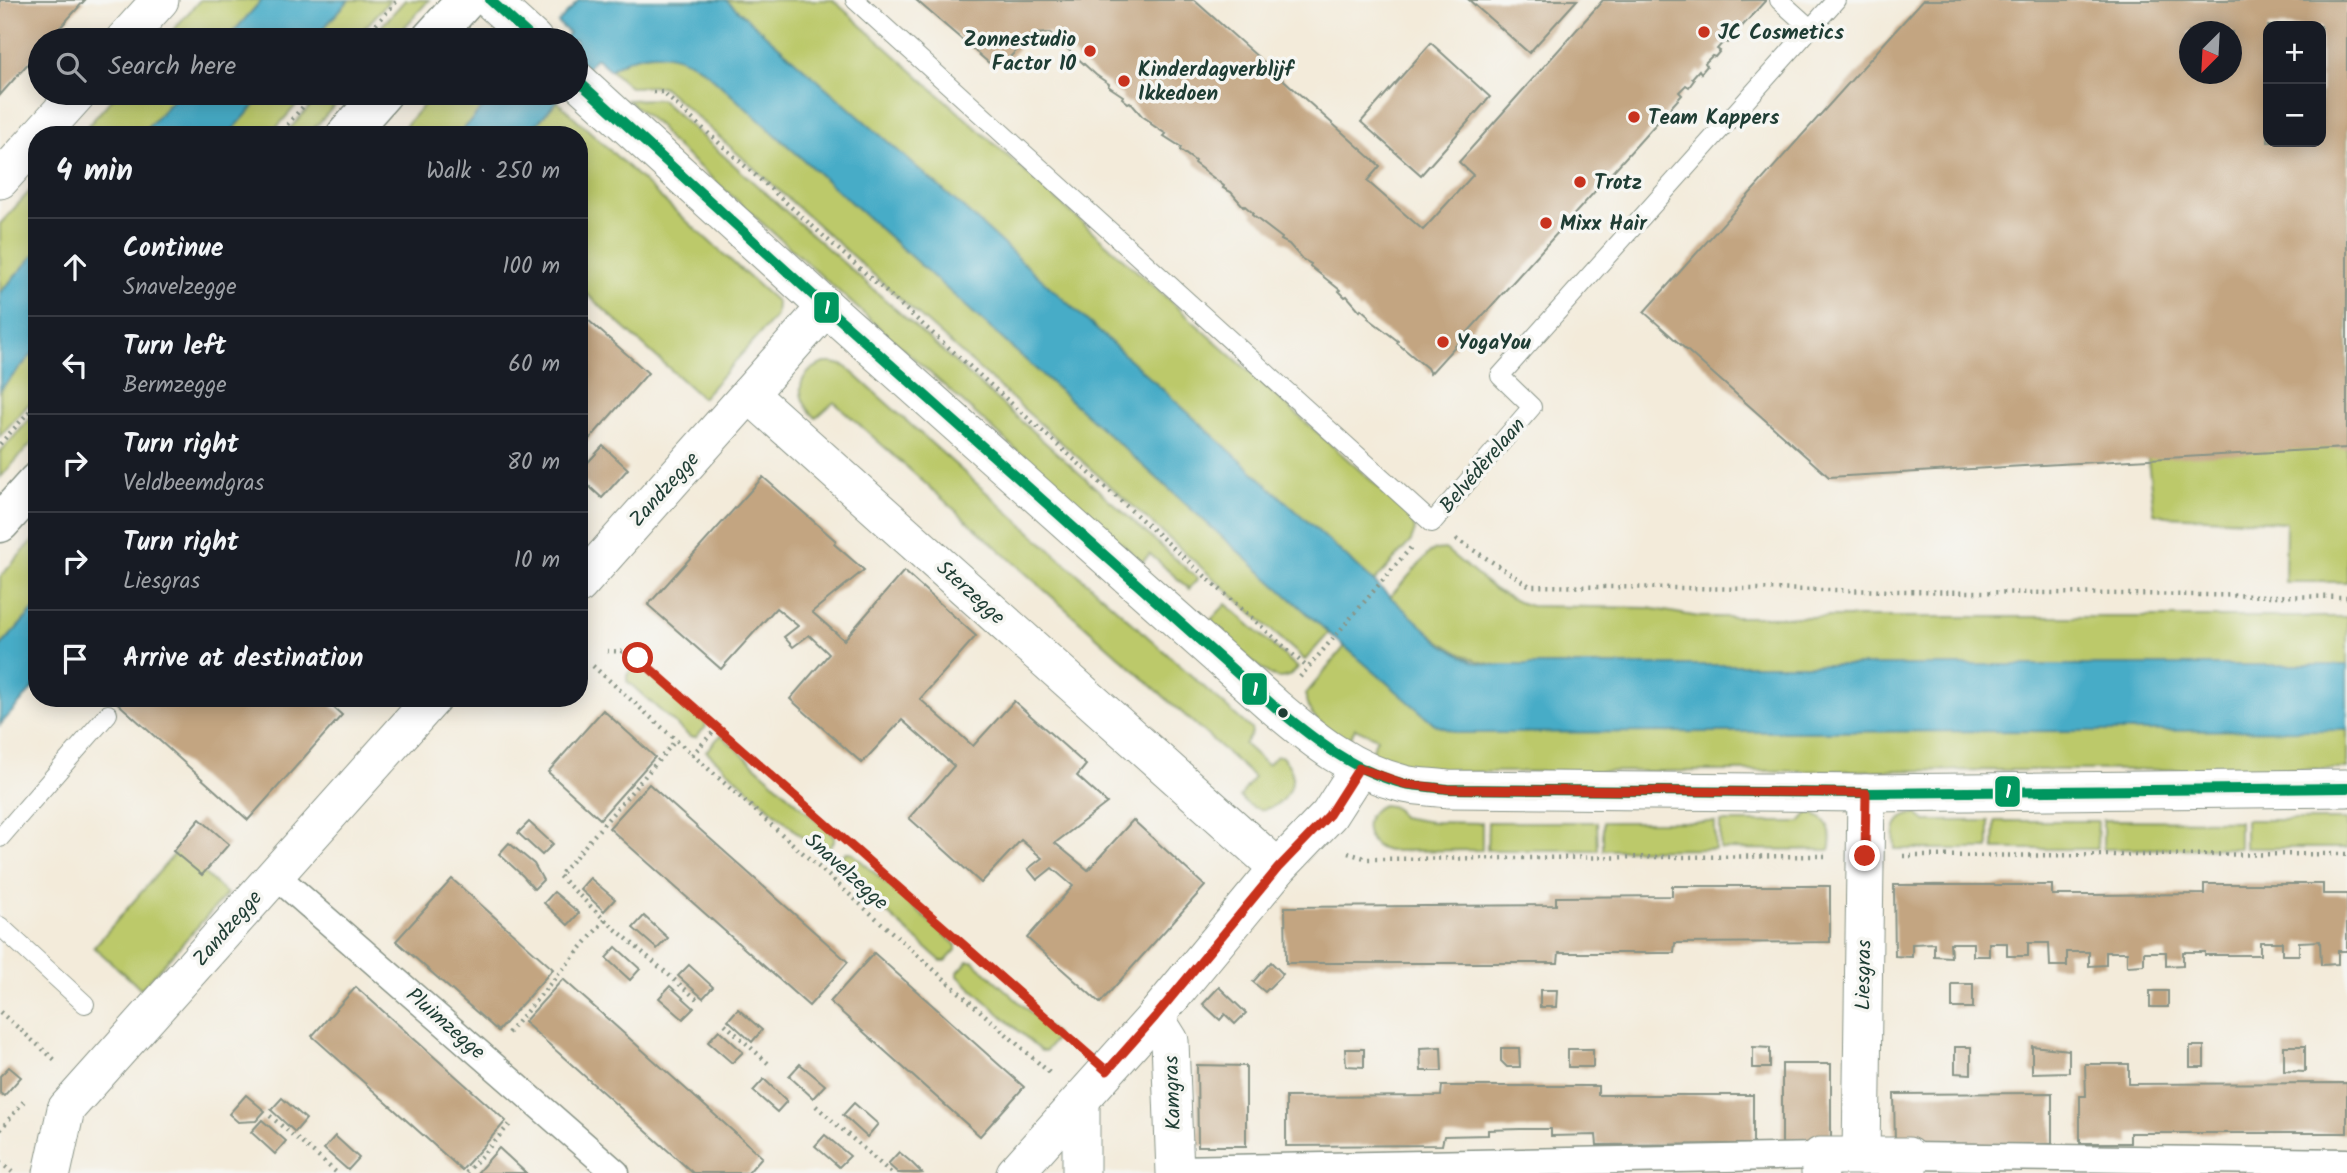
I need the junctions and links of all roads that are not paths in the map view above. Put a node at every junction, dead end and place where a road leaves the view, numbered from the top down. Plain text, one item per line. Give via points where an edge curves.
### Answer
1 (160, 0) edge
2 (466, 0) edge
3 (490, 0) edge
4 (855, 0) edge
5 (1779, 0) edge
6 (1836, 0) edge
7 (135, 28) edge
8 (441, 28) edge
9 (521, 28) edge
10 (1810, 28) junction
11 (588, 90) edge
12 (67, 105) edge
13 (372, 105) edge
14 (48, 126) edge
15 (354, 126) edge
16 (28, 149) edge
17 (0, 180) edge
18 (826, 307) junction
19 (750, 394) junction
20 (28, 492) edge
21 (0, 523) edge
22 (588, 575) edge
23 (424, 707) edge
24 (108, 714) dead end
25 (1359, 768) junction
26 (2347, 788) edge
27 (1866, 793) junction
28 (0, 838) edge
29 (1278, 868) junction
30 (274, 874) junction
31 (0, 926) edge
32 (85, 1004) dead end
33 (1155, 1017) junction
34 (1080, 1100) junction
35 (1861, 1156) junction
36 (2347, 1162) edge
37 (1820, 1165) edge
38 (1908, 1165) edge
39 (1175, 1171) edge
40 (52, 1173) edge
41 (616, 1173) edge
42 (1015, 1173) edge
43 (1081, 1173) edge

1 - 7 street
2 - 8 street
3 - 9 street
4 - 10 lane, Belvédèrelaan via 1432,523 1532,407 1500,376
5 - 10 lane
6 - 10 lane
11 - 18 street
12 - 14 street
13 - 15 street
16 - 17 street
18 - 19 street
18 - 25 street via 1284,715 1322,747
19 - 22 street, Zandzegge
19 - 29 street, Sterzegge
20 - 21 street
23 - 30 street, Zandzegge
24 - 28 lane
25 - 27 street via 1405,784 1448,789
25 - 29 street via 1329,815
26 - 27 street
27 - 35 street, Liesgras
29 - 33 street
30 - 40 street, Zandzegge via 66,1109
30 - 41 street, Pluimzegge
31 - 32 lane
33 - 34 street
33 - 39 street, Kamgras via 1171,1041
34 - 42 street
34 - 43 street
35 - 37 street
35 - 38 street
36 - 38 street
37 - 39 street

